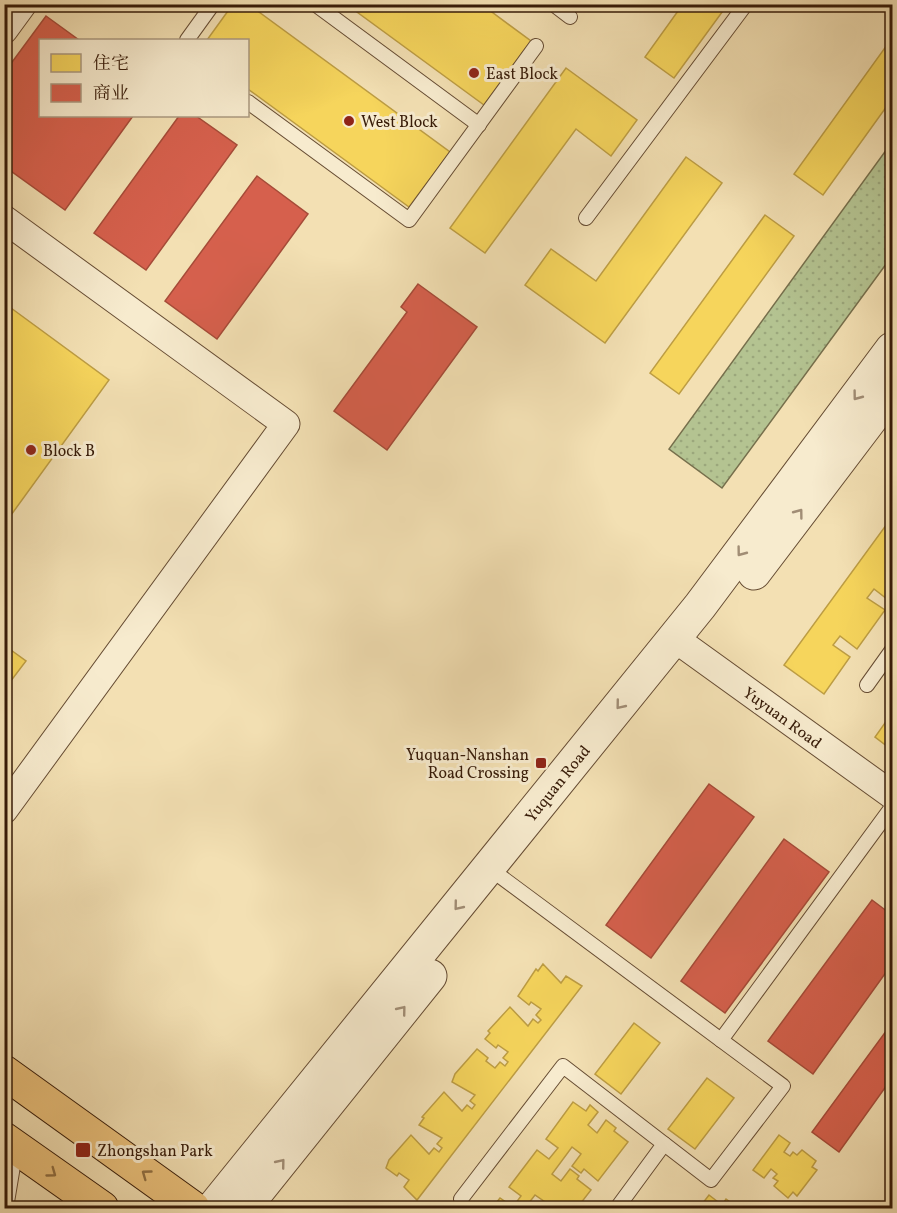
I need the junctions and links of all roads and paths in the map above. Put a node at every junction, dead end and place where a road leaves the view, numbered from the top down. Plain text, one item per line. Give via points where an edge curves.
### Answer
1 (23, 4) edge
2 (213, 4) edge
3 (315, 4) edge
4 (553, 4) edge
5 (746, 4) edge
6 (570, 17) dead end
7 (4, 30) edge
8 (188, 39) edge
9 (536, 46) dead end
10 (249, 103) edge
11 (479, 125) junction
12 (586, 218) dead end
13 (4, 219) edge
14 (892, 349) edge
15 (885, 406) edge
16 (683, 645) junction
17 (892, 650) edge
18 (867, 685) dead end
19 (892, 795) edge
20 (892, 807) edge
21 (4, 810) edge
22 (498, 874) junction
23 (721, 1040) junction
24 (4, 1072) edge
25 (664, 1144) junction
26 (8, 1148) edge
27 (461, 1199) dead end
28 (6, 1209) edge
29 (102, 1209) edge
30 (193, 1209) edge
31 (213, 1209) edge
32 (244, 1209) edge
33 (617, 1209) edge

1 - 7 street
2 - 8 lane
3 - 11 lane
4 - 6 lane
5 - 12 lane
9 - 11 lane
10 - 11 lane via 409,220
13 - 21 street via 286,424
14 -> 16 street, Yuquan Road
16 -> 15 street, Yuquan Road
16 - 19 street, Yuyuan Road
16 - 22 street, Yuquan Road
17 - 18 lane
20 - 23 lane
22 - 23 lane
22 -> 31 street, Yuquan Road
32 -> 22 street, Yuquan Road
23 - 25 lane via 783,1086 711,1180
30 -> 24 main road
25 - 27 lane via 563,1066
25 - 33 lane
26 - 28 lane
26 -> 29 main road

